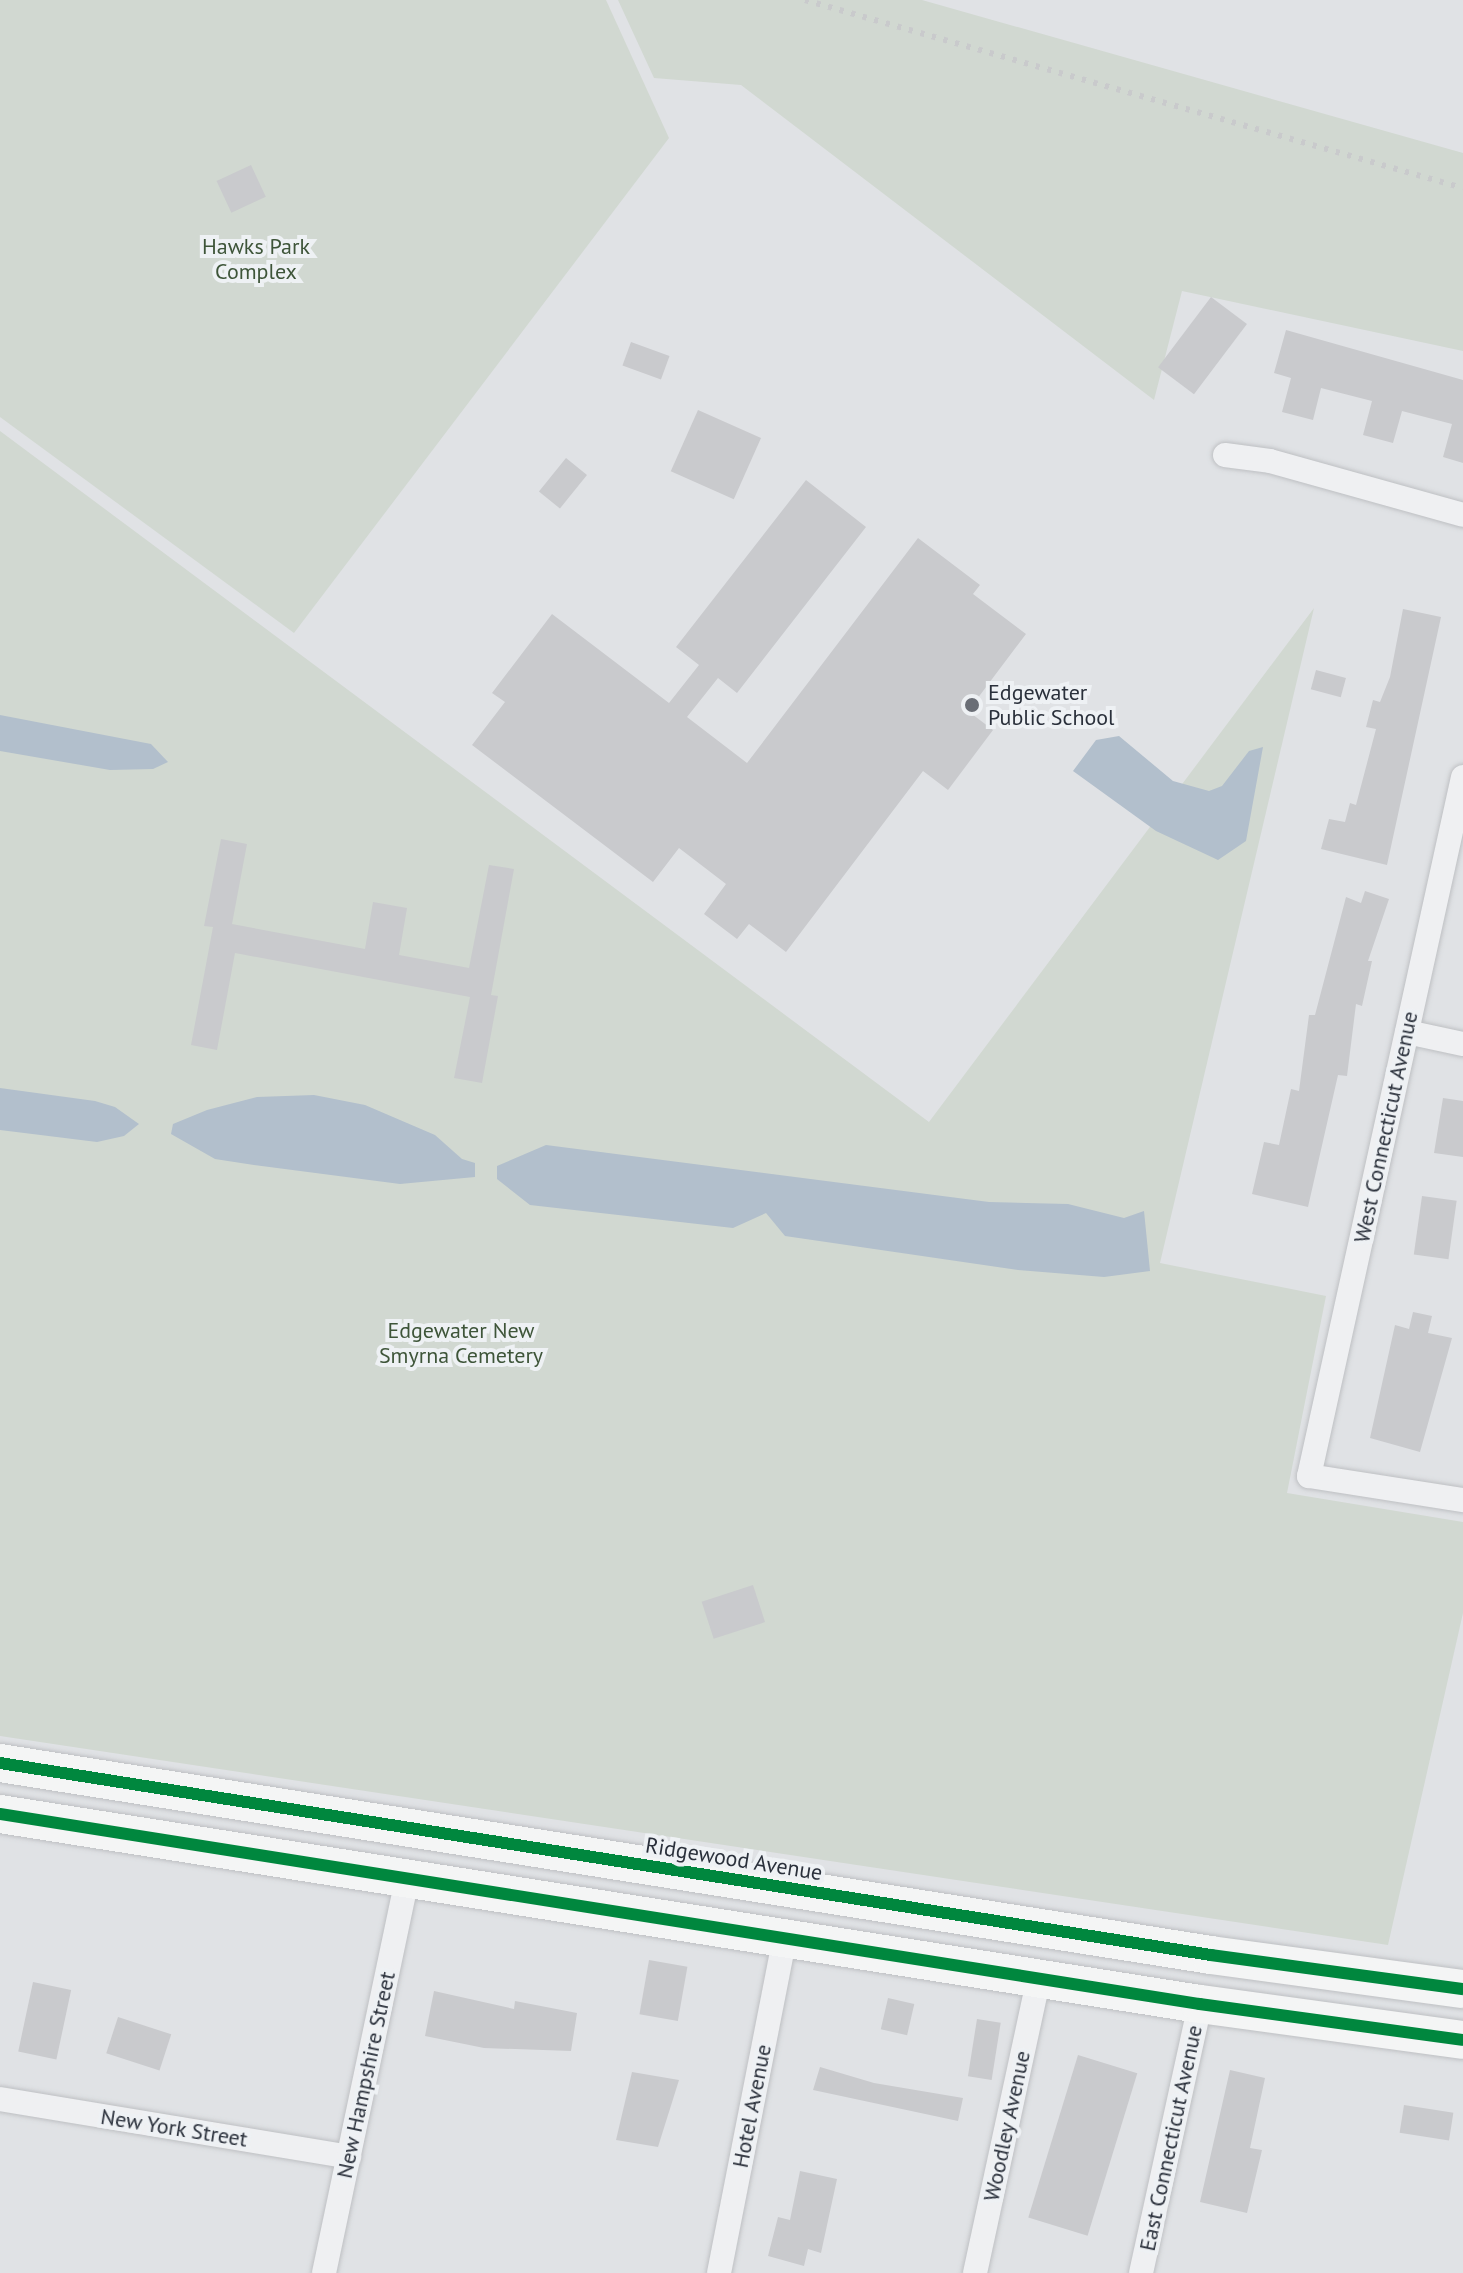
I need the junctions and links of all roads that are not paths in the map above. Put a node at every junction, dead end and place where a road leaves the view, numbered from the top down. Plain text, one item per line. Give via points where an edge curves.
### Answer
1 (1225, 455) dead end
2 (1463, 515) edge
3 (1463, 777) edge
4 (1407, 1032) junction
5 (1463, 1044) edge
6 (1463, 1500) edge
7 (0, 1763) edge
8 (12, 1816) edge
9 (376, 1822) junction
10 (416, 1879) junction
11 (737, 1880) junction
12 (785, 1938) junction
13 (1039, 1978) junction
14 (1463, 1989) edge
15 (1200, 2004) junction
16 (1463, 2040) edge
17 (0, 2099) edge
18 (349, 2157) junction
19 (324, 2273) edge
20 (719, 2273) edge
21 (975, 2273) edge
22 (1141, 2273) edge

1 - 2 street via 1270,461
3 - 4 street, West Connecticut Avenue
4 - 5 street
4 - 6 street, West Connecticut Avenue via 1309,1476
7 - 9 main road, Ridgewood Avenue
8 - 9 main road via 77,1806 334,1844 354,1839
8 - 10 main road
9 - 11 main road, Ridgewood Avenue
10 - 11 main road via 459,1863 701,1898
10 - 12 main road
10 - 18 street, New Hampshire Street
11 - 14 main road, Ridgewood Avenue
12 - 13 main road
12 - 20 street, Hotel Avenue
13 - 15 main road
13 - 21 street, Woodley Avenue
15 - 16 main road
15 - 22 street, East Connecticut Avenue
17 - 18 street, New York Street
18 - 19 street, New Hampshire Street

